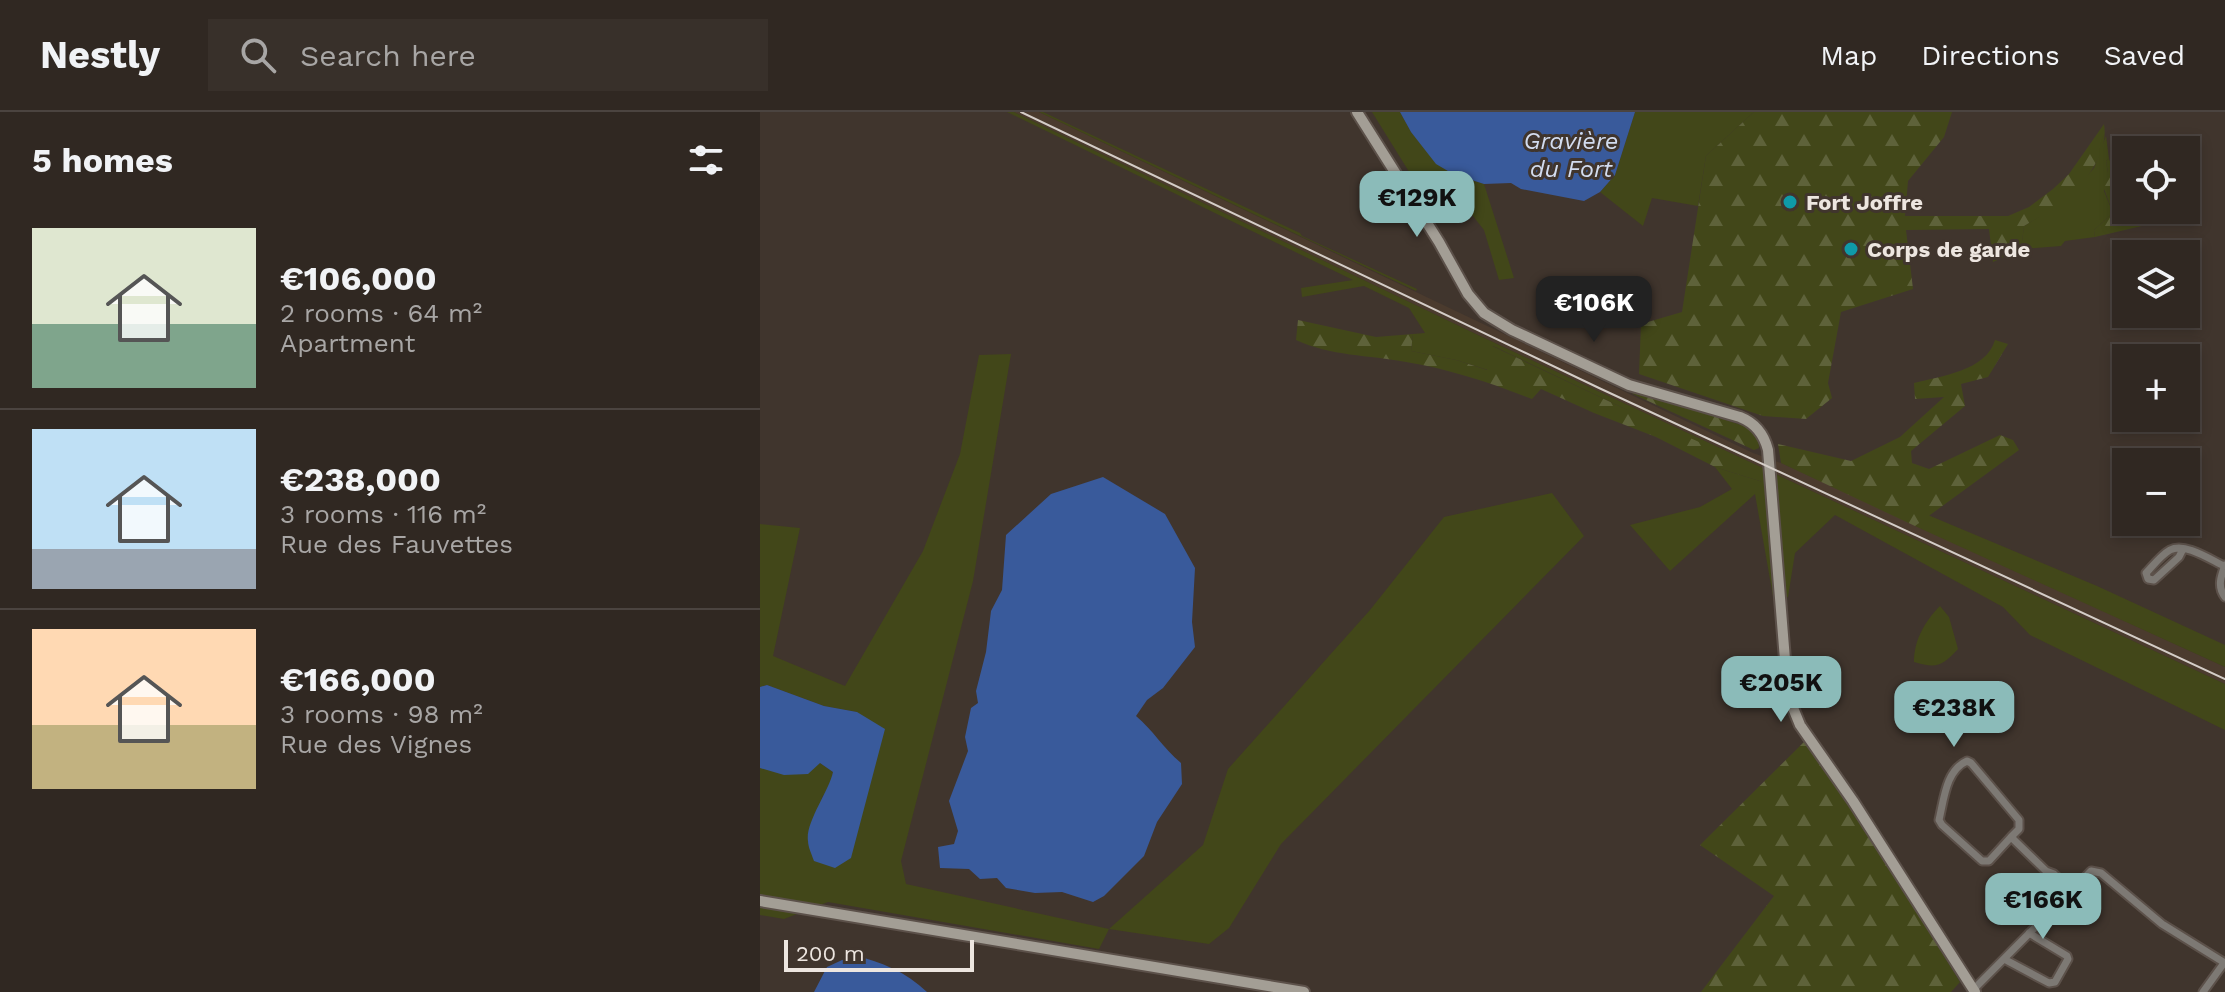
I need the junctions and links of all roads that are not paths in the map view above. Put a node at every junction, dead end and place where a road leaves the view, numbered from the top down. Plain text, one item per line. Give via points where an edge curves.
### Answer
1 (1357, 112) edge
2 (2183, 549) junction
3 (2225, 566) edge
4 (2225, 597) edge
5 (2011, 837) junction
6 (2071, 890) junction
7 (760, 899) edge
8 (2029, 933) junction
9 (2004, 959) junction
10 (2224, 963) edge
11 (1974, 991) edge
12 (1304, 992) edge
13 (2203, 992) edge

1 - 11 main road via 1472,301 1490,318 1629,385 1745,419 1762,435 1768,450 1786,672 1794,710
2 - 2 street via 2168,551 2146,573 2148,579 2154,580
2 - 3 street
3 - 4 street via 2220,582
5 - 5 street via 2019,820 1971,763 1963,762 1952,772 1942,825 1982,861 1989,861
5 - 6 street
6 - 8 street
6 - 10 street via 2091,871 2101,873 2162,924
7 - 12 main road via 874,914
8 - 9 street
8 - 9 street via 2067,956 2055,982
9 - 11 street
10 - 13 street

